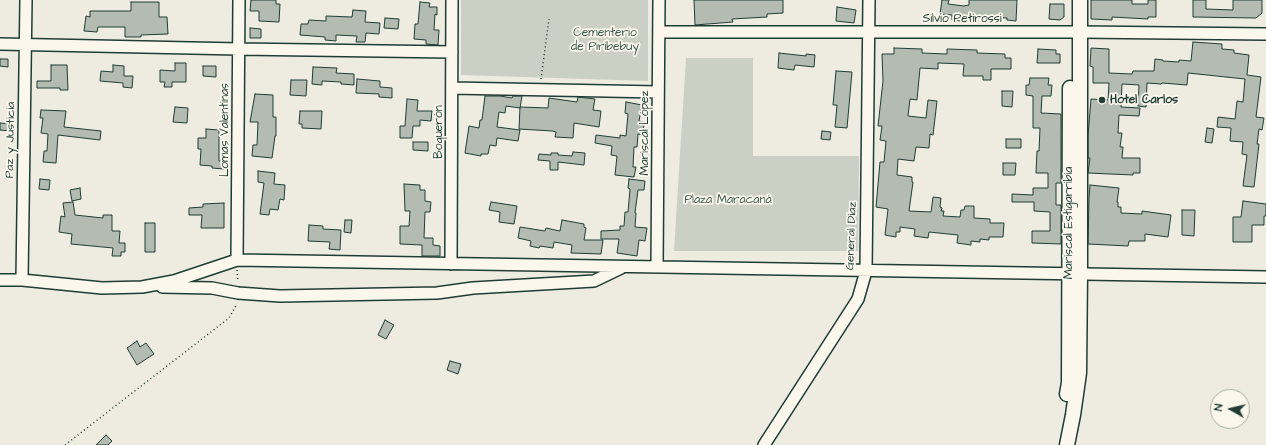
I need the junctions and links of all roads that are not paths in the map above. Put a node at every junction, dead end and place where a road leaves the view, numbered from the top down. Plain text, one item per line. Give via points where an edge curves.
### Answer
1 (26, 0) edge
2 (239, 0) edge
3 (452, 0) edge
4 (659, 0) edge
5 (869, 0) edge
6 (1070, 0) edge
7 (1080, 0) edge
8 (659, 32) junction
9 (868, 32) junction
10 (1074, 32) junction
11 (1266, 34) edge
12 (0, 44) edge
13 (26, 44) junction
14 (239, 49) junction
15 (452, 52) junction
16 (452, 88) junction
17 (658, 92) junction
18 (237, 260) junction
19 (451, 264) junction
20 (624, 266) junction
21 (657, 267) junction
22 (866, 270) junction
23 (1074, 273) junction
24 (1266, 277) edge
25 (0, 280) edge
26 (22, 280) junction
27 (142, 287) junction
28 (764, 445) edge
29 (1063, 445) edge
30 (1067, 445) edge

1 - 13 street, Paz y Justicia
2 - 14 street, Lomas Valentinas
3 - 15 street, Boquerón
4 - 8 street, Mariscal López
5 - 9 street, General Díaz
6 - 10 street
7 - 10 street
8 - 9 street, Silvio Petirossi
8 - 17 street, Mariscal López
9 - 10 street, Silvio Petirossi
9 - 22 street, General Díaz
10 - 11 street, Silvio Petirossi
10 - 23 street
12 - 13 street
13 - 14 street
13 - 26 street, Paz y Justicia
14 - 15 street
14 - 18 street, Lomas Valentinas
15 - 16 street, Boquerón
16 - 17 street
16 - 19 street, Boquerón
17 - 21 street, Mariscal López
18 - 19 street
18 - 27 street via 174,281
19 - 20 street
20 - 21 street
20 - 27 street via 594,281 474,288 438,293 280,296 212,288
21 - 22 street
22 - 23 street
22 - 28 street, General Díaz via 858,299
23 - 24 street
23 - 29 street, Mariscal Estigarribia via 1069,383
23 - 30 street via 1079,374
25 - 26 street
26 - 27 street via 102,288

